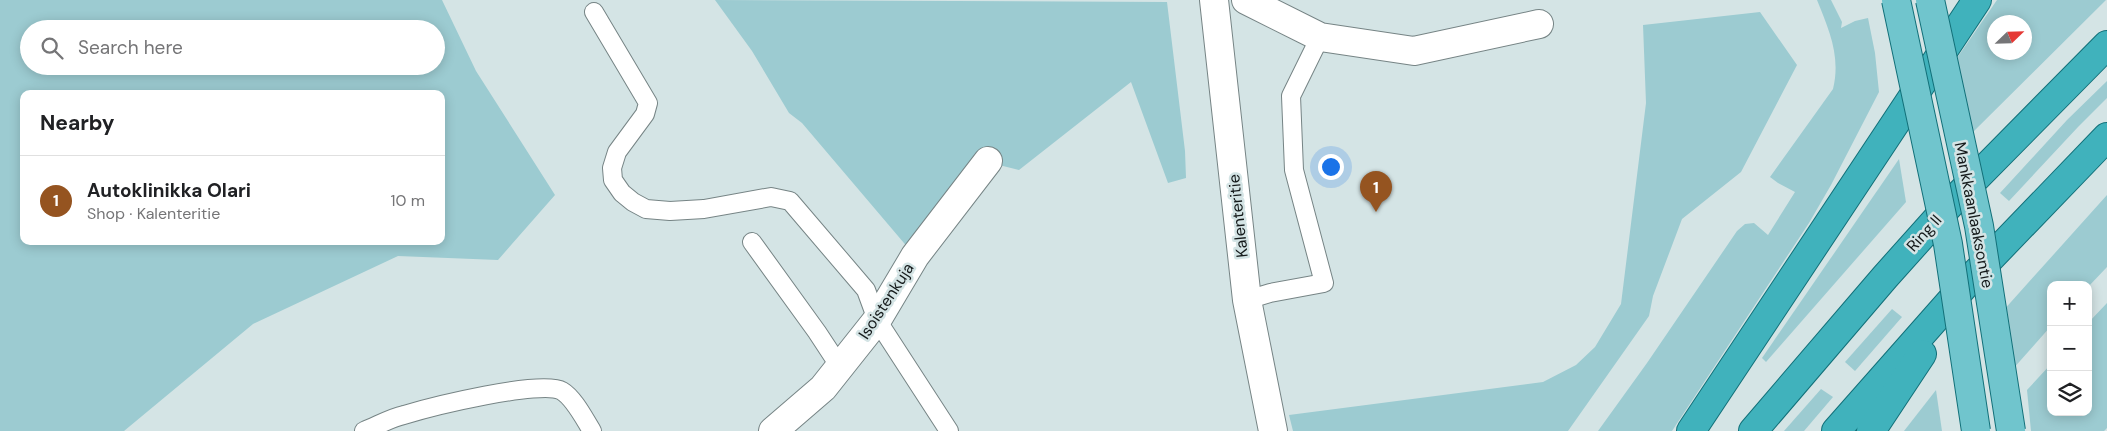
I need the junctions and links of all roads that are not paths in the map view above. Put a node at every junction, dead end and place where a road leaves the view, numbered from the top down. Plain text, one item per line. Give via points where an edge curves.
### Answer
1 (1214, 0) edge
2 (1246, 0) edge
3 (1896, 0) edge
4 (1930, 0) edge
5 (1977, 0) edge
6 (594, 12) dead end
7 (1538, 24) dead end
8 (1320, 37) junction
9 (2107, 45) edge
10 (2107, 137) edge
11 (988, 161) dead end
12 (752, 242) dead end
13 (1972, 277) junction
14 (1247, 300) junction
15 (877, 320) junction
16 (840, 367) junction
17 (364, 431) edge
18 (592, 431) edge
19 (773, 431) edge
20 (949, 431) edge
21 (1273, 431) edge
22 (1691, 431) edge
23 (1753, 431) edge
24 (1836, 431) edge
25 (1871, 431) edge
26 (1976, 431) edge
27 (2011, 431) edge

1 - 14 street, Kalenteritie
2 - 8 street
3 - 26 main road, Mankkaanlaaksontie, bridge via 1948,244
4 - 27 main road, Mankkaanlaaksontie, bridge via 1979,226
5 - 22 highway
6 - 15 lane via 648,103 645,114 618,152 612,168 613,180 622,193 646,209 670,211 704,209 771,197 790,201 866,290
7 - 8 street via 1414,51
8 - 14 lane via 1292,96 1294,170 1324,284
9 - 23 highway, Ring II via 1953,201
10 - 13 highway
11 - 15 street, Isoistenkuja via 915,256
12 - 16 lane
13 - 24 highway
13 - 25 highway
14 - 21 street, Kalenteritie
15 - 16 street, Isoistenkuja
15 - 20 lane
16 - 19 street, Isoistenkuja via 823,388
17 - 18 lane via 402,415 500,393 546,387 562,391

